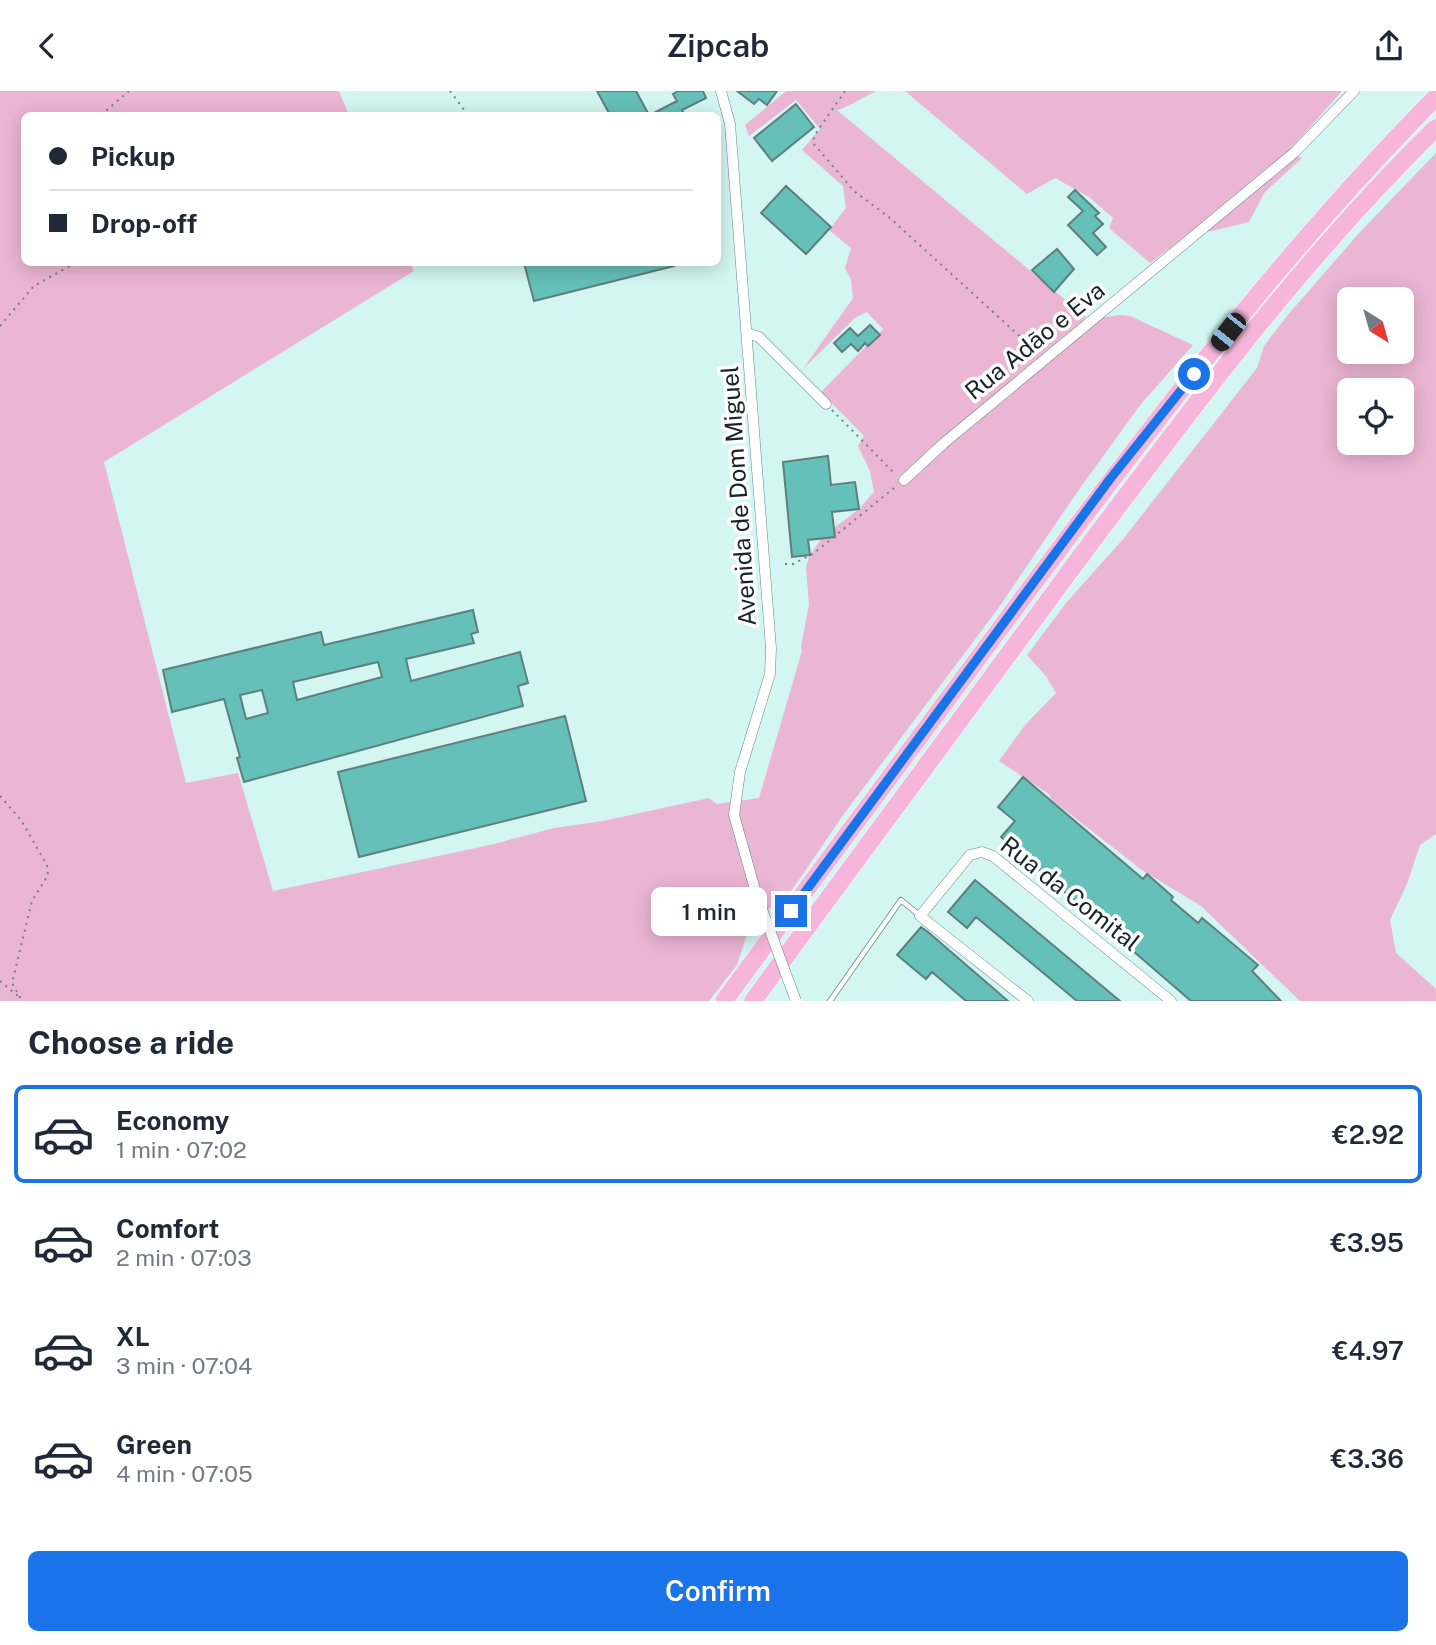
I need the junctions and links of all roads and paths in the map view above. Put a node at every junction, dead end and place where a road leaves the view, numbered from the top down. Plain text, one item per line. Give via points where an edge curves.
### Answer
1 (129, 91) edge
2 (450, 91) edge
3 (721, 91) edge
4 (845, 91) edge
5 (1354, 91) edge
6 (1436, 97) edge
7 (104, 112) edge
8 (466, 112) edge
9 (1436, 128) edge
10 (70, 266) edge
11 (0, 326) edge
12 (747, 333) junction
13 (1046, 360) junction
14 (826, 404) joint
15 (904, 480) junction
16 (785, 564) dead end
17 (0, 796) edge
18 (920, 916) junction
19 (0, 981) edge
20 (19, 997) junction
21 (832, 1000) edge
22 (22, 1001) edge
23 (724, 1001) edge
24 (752, 1001) edge
25 (796, 1001) edge
26 (1028, 1001) edge
27 (1171, 1001) edge

1 - 7 path
2 - 8 path
3 - 12 street, Avenida de Dom Miguel via 730,124
4 - 13 path via 814,136 818,151 854,191 890,218
5 - 13 street, Rua Adão e Eva via 1295,152
6 - 23 highway via 1302,242 1110,479
9 - 24 highway via 1327,243 1253,332
10 - 11 path via 34,286
12 - 14 street via 759,337
12 - 25 street, Avenida de Dom Miguel, bridge via 771,648 770,674 740,772 734,815 756,893
13 - 15 street, Rua Adão e Eva
14 - 15 path
15 - 16 path via 814,553
17 - 20 path via 22,820 47,865 48,876 32,901 12,983
18 - 21 lane via 901,900
18 - 26 street
18 - 27 street, Rua da Comital via 970,855 982,852 993,856
19 - 20 path
20 - 22 path

